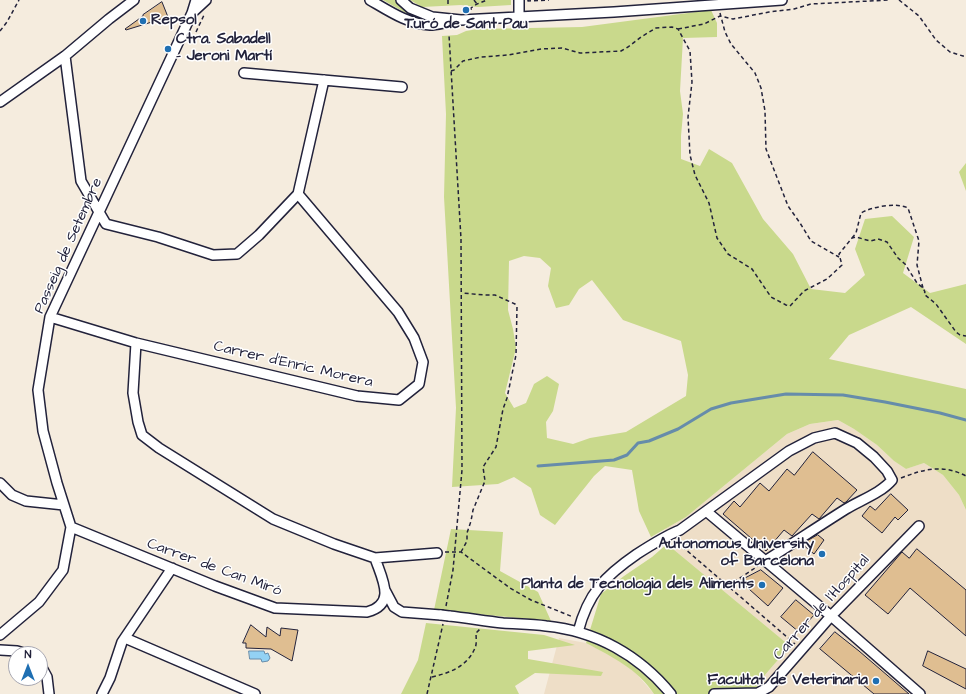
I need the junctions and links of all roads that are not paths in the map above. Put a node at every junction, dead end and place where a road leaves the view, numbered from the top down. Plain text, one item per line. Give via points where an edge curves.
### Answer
1 (134, 0) edge
2 (196, 0) edge
3 (206, 0) edge
4 (370, 0) edge
5 (401, 0) edge
6 (519, 0) edge
7 (782, 0) edge
8 (192, 13) junction
9 (519, 18) junction
10 (461, 20) junction
11 (65, 56) junction
12 (244, 72) dead end
13 (324, 80) junction
14 (402, 87) dead end
15 (0, 102) edge
16 (298, 194) junction
17 (98, 213) junction
18 (50, 317) junction
19 (136, 343) junction
20 (0, 484) edge
21 (64, 505) junction
22 (706, 511) junction
23 (919, 526) dead end
24 (71, 528) junction
25 (436, 553) dead end
26 (374, 558) junction
27 (765, 561) junction
28 (172, 568) junction
29 (384, 588) junction
30 (831, 616) junction
31 (579, 628) junction
32 (0, 635) edge
33 (125, 638) junction
34 (102, 694) edge
35 (255, 694) edge
36 (671, 694) edge
37 (714, 694) edge
38 (920, 694) edge

1 - 11 street
2 - 8 street, Passeig de Setembre
3 - 8 street, Passeig de Setembre
4 - 10 street via 417,23 431,25
5 - 10 street via 410,8 432,17
6 - 9 street
7 - 9 street
8 - 17 street, Passeig de Setembre
9 - 10 street
11 - 15 street
11 - 17 street via 81,181
12 - 13 street
13 - 14 street
13 - 16 street
16 - 17 street via 237,254 213,255 106,224
16 - 19 street, Carrer d'Enric Morera via 398,312 414,338 424,362 418,384 399,400 357,396
17 - 18 street, Passeig de Setembre
18 - 19 street, Carrer d'Enric Morera
18 - 21 street, Passeig de Setembre via 38,390 43,431
19 - 26 street via 133,392 142,436 273,519
20 - 21 street via 12,495 26,501
21 - 24 street, Passeig de Setembre
22 - 27 street
22 - 27 street via 789,451 814,438 835,433 857,443 887,471 892,480 886,488 845,510
22 - 31 street via 680,530 618,567 607,577 590,598
23 - 30 street, Carrer de l'Hospital
24 - 28 street, Carrer de Can Miró
24 - 32 street via 63,570 39,602
25 - 26 street
26 - 29 street
27 - 30 street
28 - 29 street, Carrer de Can Miró via 275,608 367,612 381,605 385,597
28 - 33 street
29 - 31 street via 392,603 402,612 443,616 483,624
30 - 37 street, Carrer de l'Hospital via 764,690 747,694
30 - 38 street
31 - 36 street via 627,654 648,669
33 - 34 street
33 - 35 street

